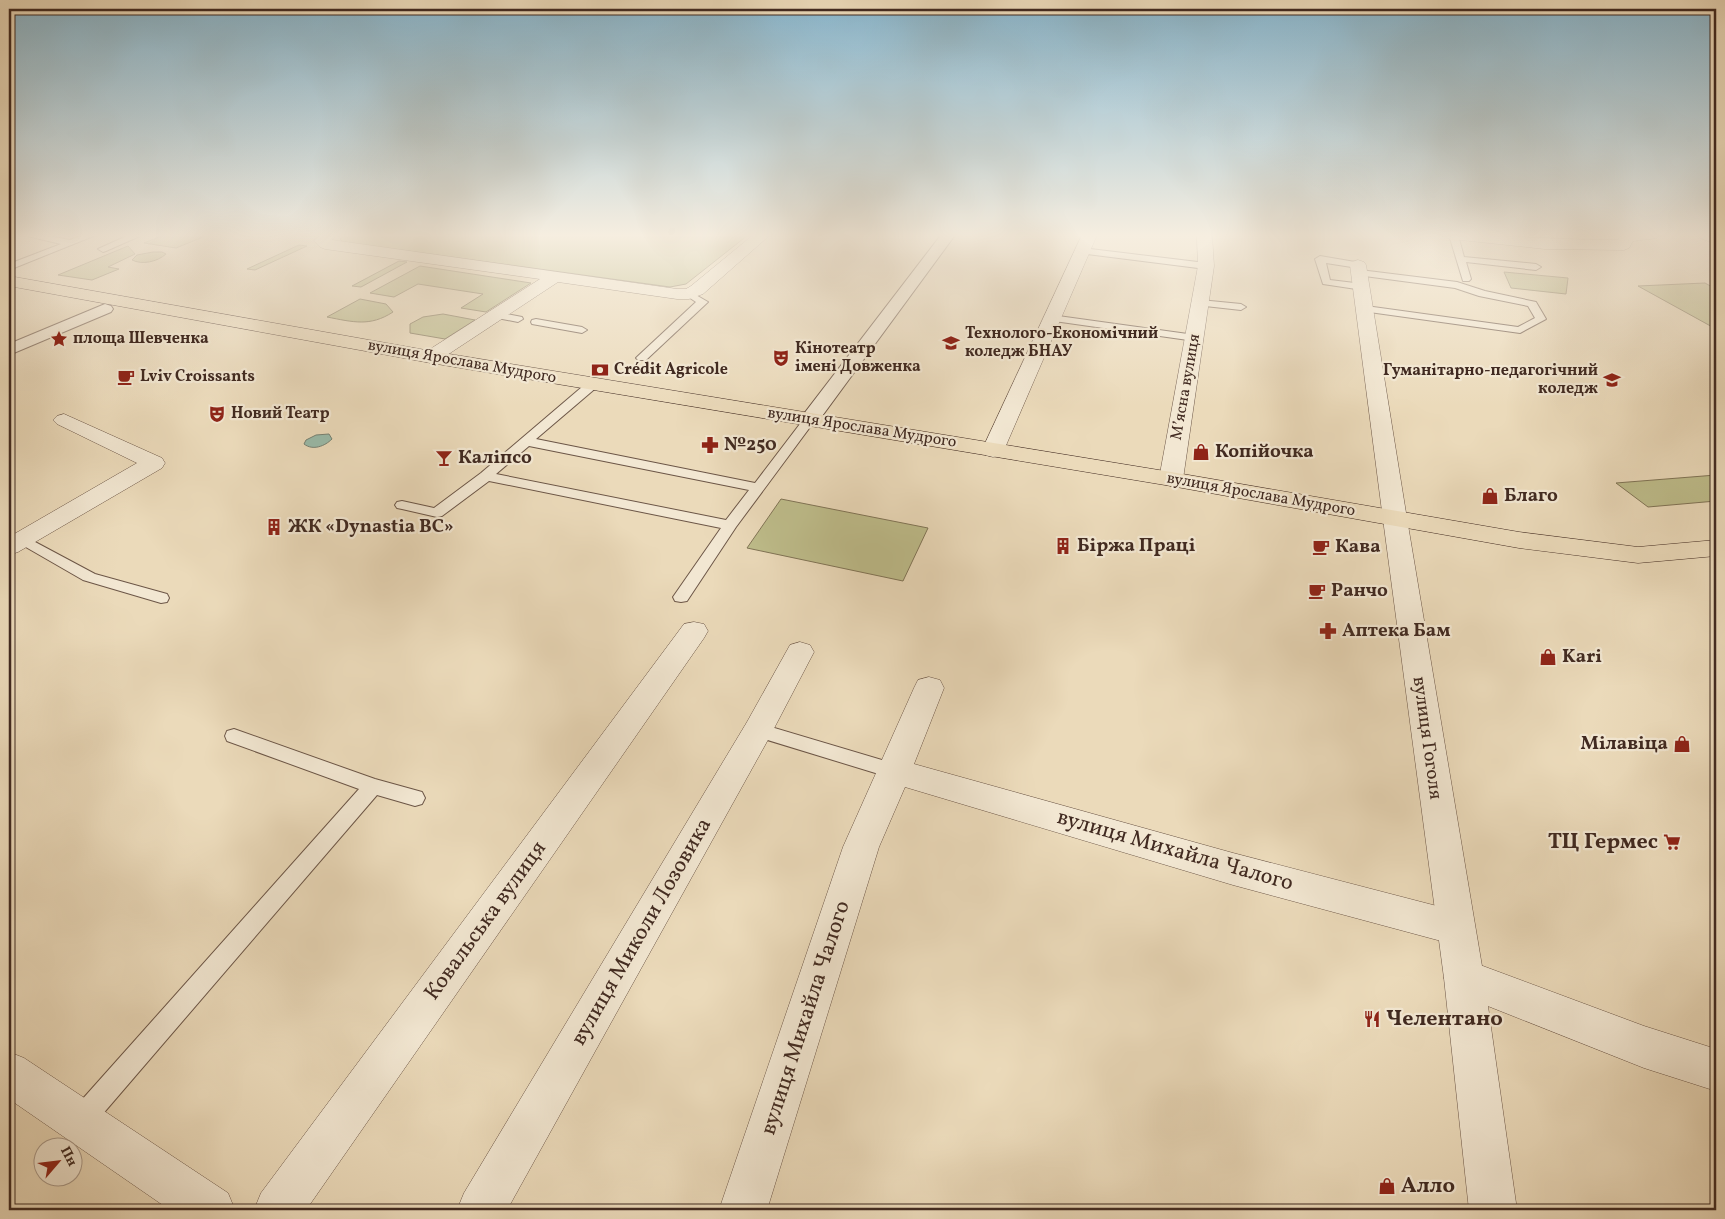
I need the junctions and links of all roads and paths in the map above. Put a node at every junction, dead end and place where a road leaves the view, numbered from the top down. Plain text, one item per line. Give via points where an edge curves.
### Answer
1 (74, 292) edge
2 (532, 292) edge
3 (662, 292) edge
4 (693, 292) edge
5 (905, 292) edge
6 (1063, 292) edge
7 (1202, 292) edge
8 (1363, 292) edge
9 (1477, 292) edge
10 (689, 294) junction
11 (1200, 303) junction
12 (1241, 307) dead end
13 (1366, 309) junction
14 (105, 310) dead end
15 (496, 315) junction
16 (1051, 318) junction
17 (518, 319) dead end
18 (536, 322) dead end
19 (582, 330) dead end
20 (1195, 338) junction
21 (9, 350) edge
22 (431, 357) junction
23 (642, 358) dead end
24 (593, 384) junction
25 (810, 419) junction
26 (64, 420) dead end
27 (526, 441) junction
28 (993, 450) junction
29 (486, 476) junction
30 (1171, 479) junction
31 (759, 488) junction
32 (402, 505) dead end
33 (1395, 519) junction
34 (730, 525) junction
35 (15, 543) edge
36 (1716, 548) edge
37 (681, 597) dead end
38 (160, 598) dead end
39 (694, 631) dead end
40 (800, 652) dead end
41 (929, 688) dead end
42 (758, 730) junction
43 (234, 736) dead end
44 (895, 771) junction
45 (374, 786) junction
46 (415, 798) dead end
47 (1456, 928) junction
48 (1464, 978) junction
49 (1716, 1070) edge
50 (9, 1074) edge
51 (80, 1122) junction
52 (211, 1210) edge
53 (278, 1210) edge
54 (481, 1210) edge
55 (743, 1210) edge
56 (1493, 1210) edge

1 - 22 main road, вулиця Ярослава Мудрого
2 - 15 street
3 - 10 street
4 - 10 street
5 - 25 street
6 - 16 street
7 - 11 street, Мʼясна вулиця
8 - 13 street, вулиця Гоголя
9 - 13 lane via 1532,304 1541,319 1520,330
10 - 23 lane via 703,302
11 - 12 lane
11 - 20 street, Мʼясна вулиця
13 - 33 street, вулиця Гоголя
14 - 21 street
15 - 17 lane
15 - 22 street
16 - 20 lane
16 - 28 street
18 - 19 lane
20 - 30 street, Мʼясна вулиця
22 - 24 main road, вулиця Ярослава Мудрого
24 - 25 main road, вулиця Ярослава Мудрого
24 - 27 lane
25 - 28 main road, вулиця Ярослава Мудрого
25 - 31 lane
26 - 35 street via 154,463
27 - 29 lane
27 - 31 lane
28 - 30 main road, вулиця Ярослава Мудрого
29 - 32 lane via 437,513
29 - 34 lane
30 - 33 main road, вулиця Ярослава Мудрого
31 - 34 lane
33 - 36 main road, вулиця Ярослава Мудрого via 1638,555
33 - 47 street, вулиця Гоголя
34 - 37 lane
35 - 38 lane via 89,577
39 - 53 street, Ковальська вулиця
40 - 42 street, вулиця Миколи Лозовика
41 - 44 street, вулиця Михайла Чалого
42 - 44 lane
42 - 54 street, вулиця Миколи Лозовика
43 - 45 lane
44 - 47 street, вулиця Михайла Чалого via 1233,869
44 - 55 street, вулиця Михайла Чалого via 861,847
45 - 46 lane
45 - 51 lane
47 - 48 street, вулиця Гоголя
48 - 49 street via 1644,1047
48 - 56 street, вулиця Гоголя
50 - 51 street
51 - 52 street

